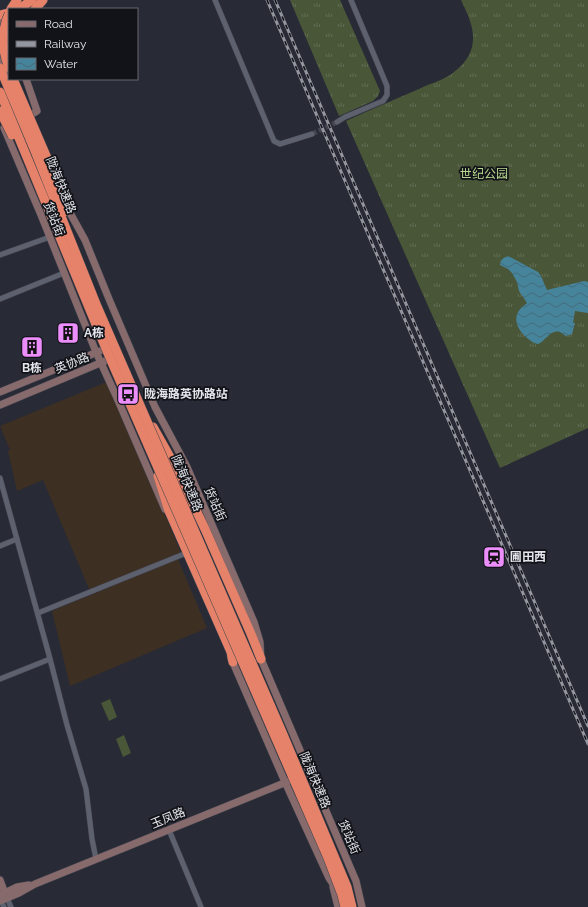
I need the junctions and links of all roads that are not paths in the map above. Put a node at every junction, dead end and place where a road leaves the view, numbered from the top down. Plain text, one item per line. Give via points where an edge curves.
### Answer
1 (32, 0) edge
2 (43, 0) edge
3 (215, 0) edge
4 (351, 0) edge
5 (21, 8) edge
6 (36, 8) edge
7 (0, 16) edge
8 (8, 16) edge
9 (8, 36) edge
10 (0, 55) edge
11 (8, 65) edge
12 (0, 68) edge
13 (8, 75) edge
14 (10, 80) edge
15 (26, 80) edge
16 (15, 82) edge
17 (0, 92) edge
18 (0, 111) edge
19 (26, 118) junction
20 (0, 121) edge
21 (337, 122) tunnel mouth
22 (2, 130) edge
23 (312, 134) tunnel mouth
24 (34, 174) junction
25 (50, 237) junction
26 (74, 250) junction
27 (0, 255) edge
28 (64, 273) junction
29 (0, 299) edge
30 (126, 340) junction
31 (131, 350) junction
32 (96, 352) junction
33 (101, 363) junction
34 (0, 392) edge
35 (136, 396) junction
36 (0, 405) edge
37 (144, 437) junction
38 (0, 478) edge
39 (18, 539) junction
40 (0, 546) edge
41 (184, 554) junction
42 (38, 613) junction
43 (260, 658) junction
44 (50, 659) junction
45 (233, 662) junction
46 (0, 679) edge
47 (310, 773) junction
48 (285, 782) junction
49 (169, 830) junction
50 (96, 859) junction
51 (329, 878) junction
52 (0, 880) edge
53 (2, 899) edge
54 (11, 907) edge
55 (201, 907) edge
56 (338, 907) edge
57 (345, 907) edge
58 (348, 907) edge
59 (352, 907) edge
60 (362, 907) edge

1 - 5 highway
2 - 6 highway
3 - 23 street via 274,141 280,144
4 - 21 street via 388,91 383,101
7 - 9 street
8 - 11 highway, bridge via 4,44
10 - 13 street, 货站街
12 - 26 highway, 陇海快速路, bridge
14 - 19 street, 货站街
15 - 19 street via 37,111
16 - 26 highway, bridge via 56,182
17 - 24 highway, 陇海快速路, bridge
18 - 22 street
18 - 24 highway, bridge
19 - 30 street, 货站街 via 48,174 86,240
20 - 22 street
22 - 25 street, 货站街
24 - 37 highway, 陇海快速路, bridge
25 - 27 street
25 - 28 street, 货站街
26 - 35 highway, 陇海快速路, bridge
28 - 29 street
28 - 32 street, 货站街
30 - 31 street, 货站街
30 - 32 street, 英协路
31 - 33 street, 英协路
31 - 43 street, 货站街 via 155,407 187,467 254,622 260,642
32 - 33 street, 货站街
32 - 34 street, 英协路
33 - 36 street, 英协路
33 - 41 street, 货站街
35 - 43 highway, bridge via 175,466 205,529
35 - 59 highway, 陇海快速路, bridge via 285,739 347,887
37 - 45 highway, bridge via 169,511 231,652
37 - 57 highway, 陇海快速路, bridge via 322,845
38 - 39 street
39 - 40 street
39 - 42 street
41 - 42 street
41 - 45 street, 货站街
42 - 44 street
43 - 47 street, 货站街
44 - 46 street
44 - 50 street via 86,789
45 - 48 street, 货站街
47 - 48 street, 玉凤路
47 - 60 street, 货站街 via 356,881
48 - 49 street, 玉凤路
48 - 51 street, 货站街
49 - 50 street, 玉凤路
49 - 55 street
50 - 53 street, 玉凤路 via 35,884 17,888
51 - 56 street
51 - 58 street, 货站街
52 - 53 street
53 - 54 street

